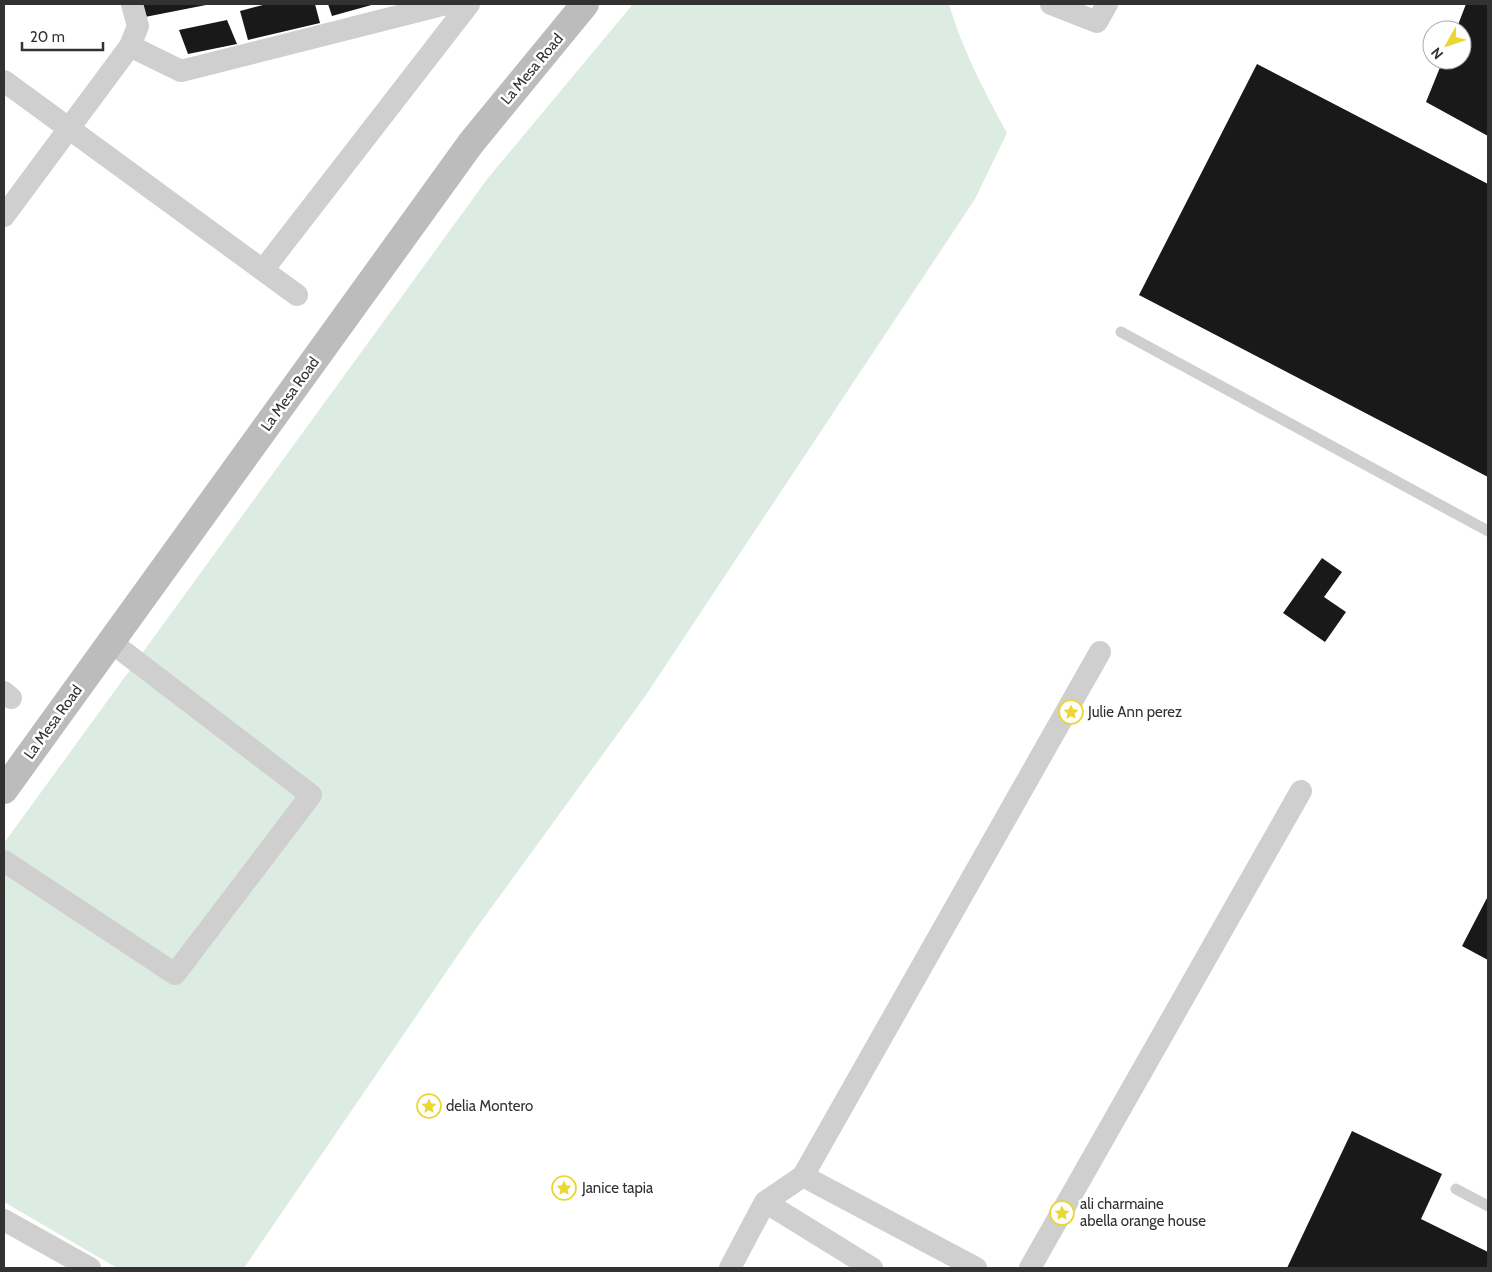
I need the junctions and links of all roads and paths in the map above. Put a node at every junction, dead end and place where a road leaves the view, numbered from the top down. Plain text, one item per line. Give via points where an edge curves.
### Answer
1 (132, 4) edge
2 (446, 4) edge
3 (469, 4) edge
4 (585, 4) edge
5 (1050, 4) edge
6 (1106, 4) edge
7 (130, 46) junction
8 (4, 81) edge
9 (69, 129) junction
10 (4, 216) edge
11 (262, 270) junction
12 (297, 295) dead end
13 (1121, 332) dead end
14 (1488, 532) edge
15 (111, 642) junction
16 (1100, 652) dead end
17 (4, 790) edge
18 (1301, 791) dead end
19 (4, 861) edge
20 (803, 1176) junction
21 (1456, 1189) dead end
22 (765, 1202) junction
23 (1488, 1206) edge
24 (4, 1220) edge
25 (90, 1268) edge
26 (730, 1268) edge
27 (872, 1268) edge
28 (976, 1268) edge
29 (1030, 1268) edge

1 - 7 street via 138,26
2 - 7 street via 181,71
3 - 11 street
4 - 15 street, La Mesa Road via 471,143
5 - 6 street via 1097,22
7 - 9 street
8 - 9 street
9 - 10 street
9 - 11 street
11 - 12 street
13 - 14 lane
15 - 17 street, La Mesa Road
15 - 19 street via 311,795 175,974
16 - 20 street
18 - 29 street
20 - 22 street
20 - 28 street
21 - 23 lane
22 - 26 street
22 - 27 street
24 - 25 street

